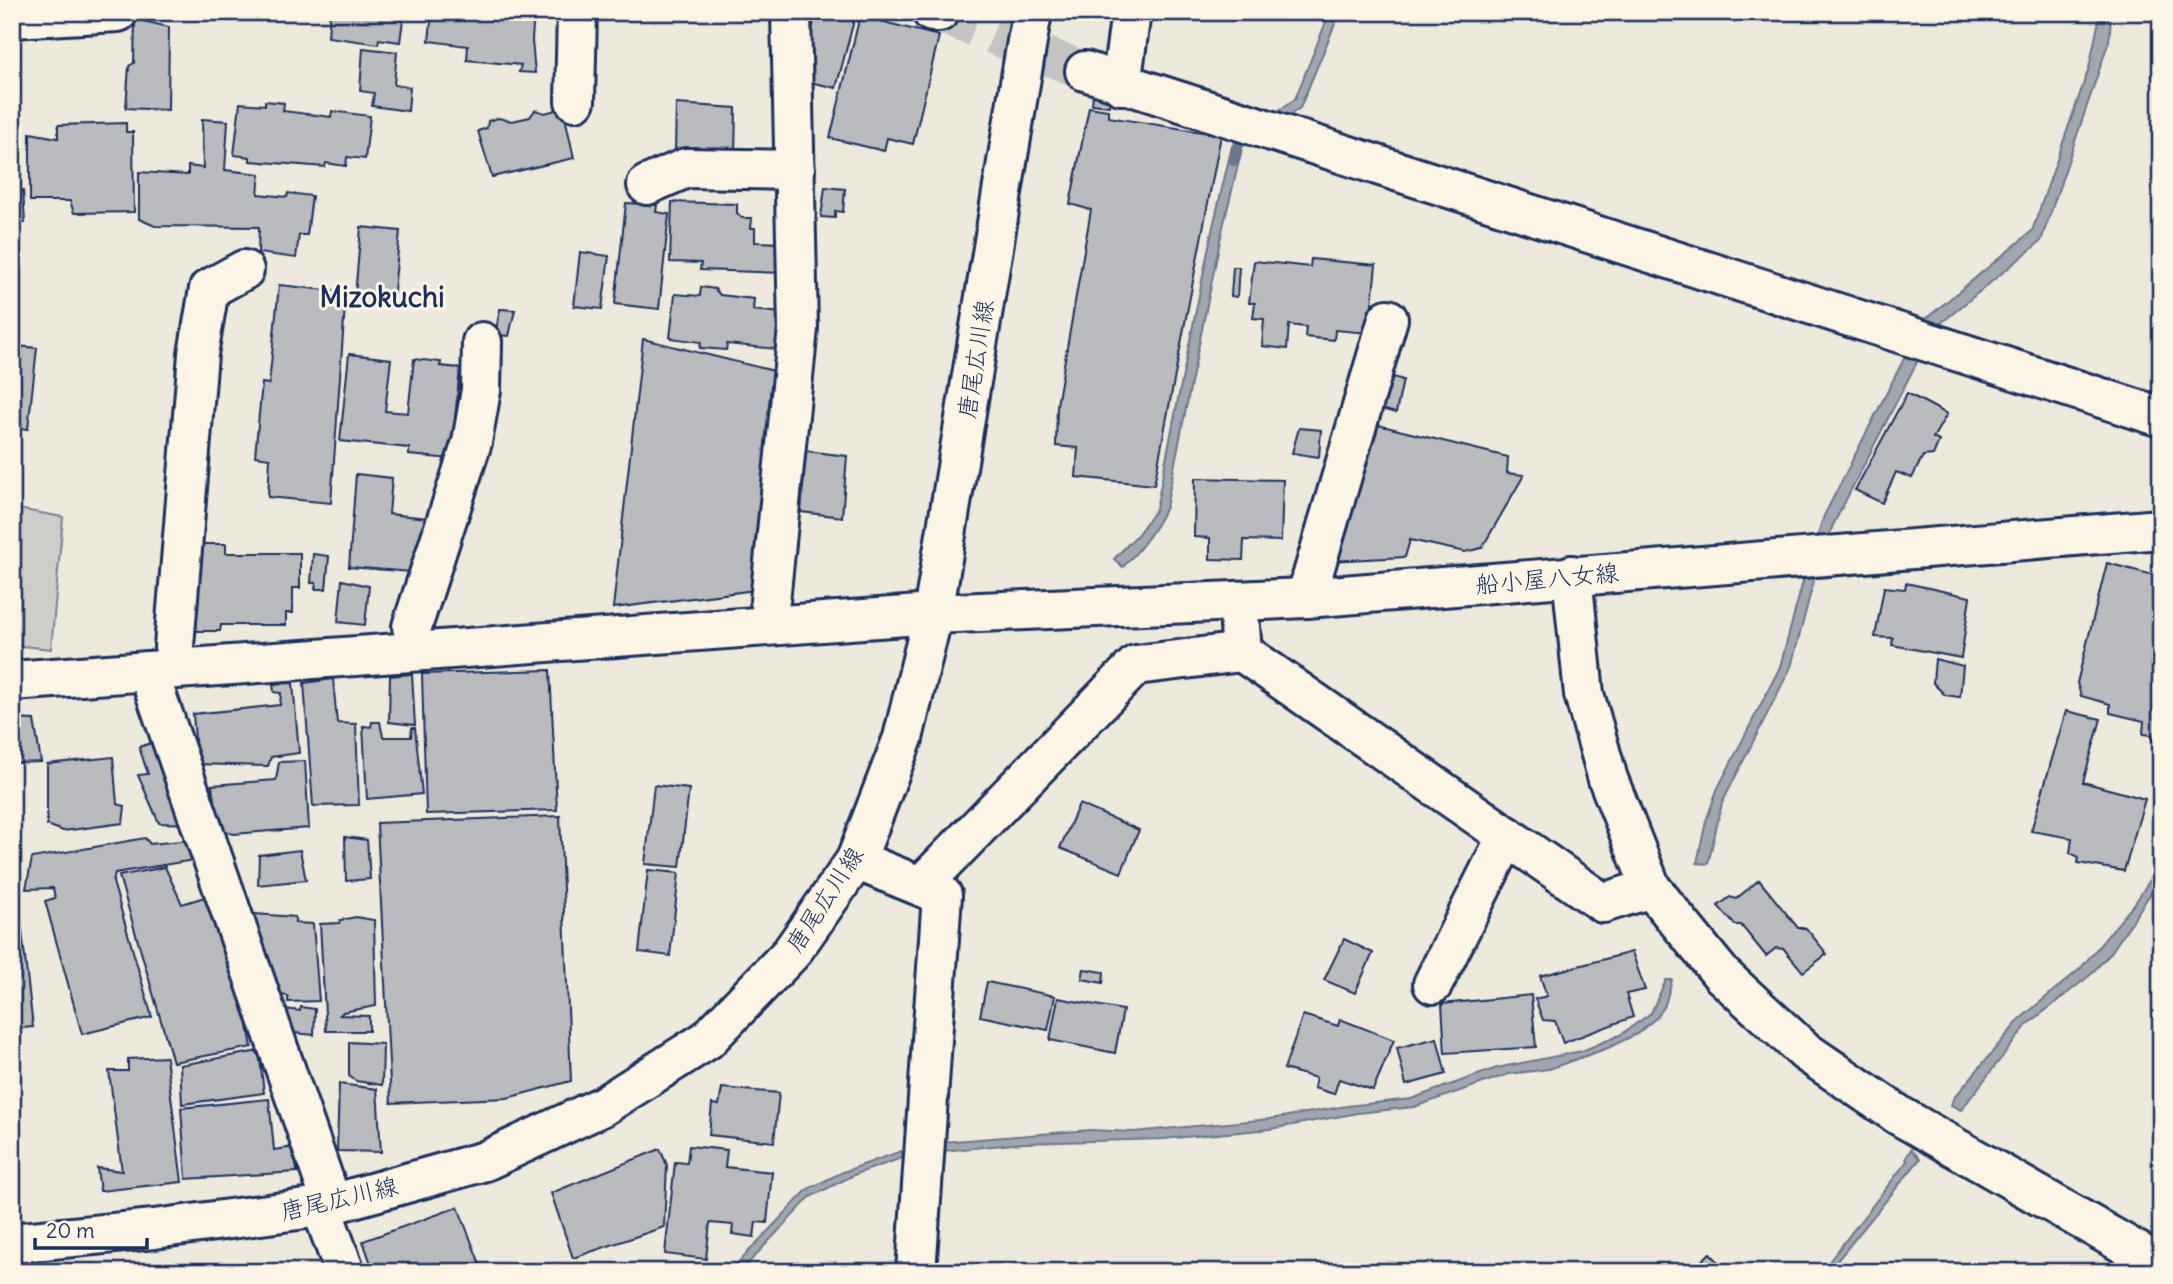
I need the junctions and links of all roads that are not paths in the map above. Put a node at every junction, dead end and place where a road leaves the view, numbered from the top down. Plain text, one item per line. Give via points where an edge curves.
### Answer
1 (118, 12) edge
2 (577, 12) edge
3 (791, 12) edge
4 (932, 12) edge
5 (939, 12) edge
6 (1032, 12) edge
7 (1131, 12) edge
8 (12, 18) edge
9 (1085, 71) tunnel mouth
10 (1121, 85) junction
11 (575, 101) dead end
12 (795, 170) junction
13 (647, 185) dead end
14 (244, 270) dead end
15 (1388, 319) dead end
16 (482, 342) dead end
17 (2161, 417) edge
18 (2161, 529) edge
19 (1572, 575) junction
20 (1306, 598) junction
21 (770, 601) dead end
22 (1238, 601) junction
23 (933, 614) junction
24 (412, 627) dead end
25 (1241, 652) junction
26 (161, 658) junction
27 (12, 681) edge
28 (1507, 836) junction
29 (856, 860) junction
30 (921, 886) junction
31 (1651, 888) junction
32 (1433, 984) dead end
33 (327, 1206) junction
34 (12, 1243) edge
35 (2161, 1265) edge
36 (345, 1272) edge
37 (916, 1272) edge

1 - 8 street
2 - 11 street
3 - 12 street
4 - 5 street
6 - 23 street, 唐尾広川線, bridge
7 - 10 street
9 - 10 street
10 - 17 street
12 - 13 street via 686,168
12 - 21 street via 798,328
14 - 26 street via 209,289
15 - 20 street
16 - 24 street via 481,390 472,442
18 - 19 street, 船小屋八女線
19 - 20 street, 船小屋八女線
19 - 31 street via 1584,694 1608,779
20 - 22 street, 船小屋八女線
22 - 23 street, 船小屋八女線
22 - 25 street
23 - 26 street, 船小屋八女線
23 - 29 street, 唐尾広川線 via 903,738
25 - 28 street
25 - 30 street via 1136,665
26 - 27 street, 船小屋八女線
26 - 33 street
28 - 31 street via 1603,903
28 - 32 street
29 - 30 street
29 - 33 street, 唐尾広川線 via 791,953 706,1041 603,1106 485,1161
30 - 37 street via 942,895
31 - 35 street via 1722,975 1806,1052 1900,1116
33 - 34 street, 唐尾広川線 via 154,1230
33 - 36 street

